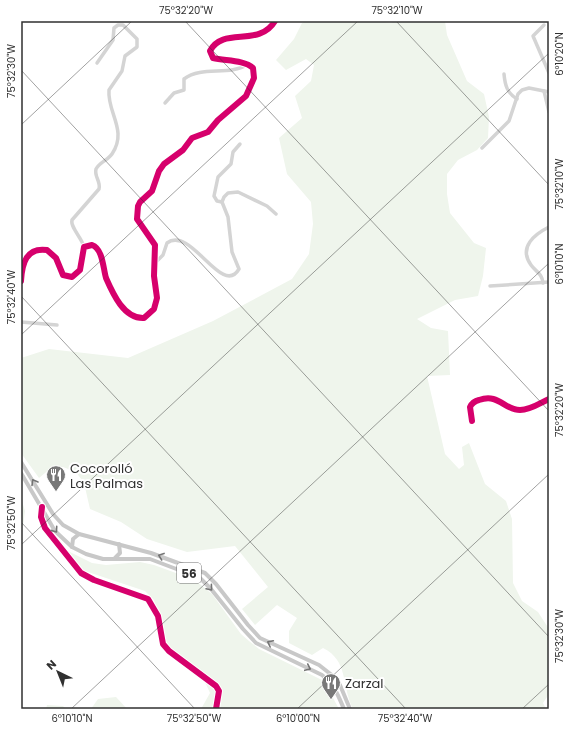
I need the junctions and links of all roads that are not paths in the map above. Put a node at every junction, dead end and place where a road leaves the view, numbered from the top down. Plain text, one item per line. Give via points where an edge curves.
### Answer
1 (275, 21) edge
2 (544, 25) dead end
3 (97, 63) dead end
4 (248, 64) junction
5 (549, 73) edge
6 (504, 74) dead end
7 (544, 91) junction
8 (549, 92) edge
9 (517, 99) junction
10 (165, 103) dead end
11 (549, 112) edge
12 (240, 144) dead end
13 (482, 148) dead end
14 (222, 202) junction
15 (276, 214) dead end
16 (549, 227) edge
17 (84, 247) junction
18 (154, 264) junction
19 (21, 282) edge
20 (549, 282) edge
21 (543, 283) junction
22 (490, 286) dead end
23 (21, 322) edge
24 (57, 325) dead end
25 (549, 399) edge
26 (472, 421) dead end
27 (21, 462) edge
28 (21, 473) edge
29 (42, 507) junction
30 (79, 534) junction
31 (119, 544) junction
32 (72, 547) junction
33 (115, 559) junction
34 (216, 709) edge
35 (344, 709) edge
36 (350, 709) edge

1 - 4 street via 265,33 227,38 213,45 210,51 213,58
2 - 5 street via 533,36
3 - 17 street via 113,40 114,28 118,25 123,25 137,39 137,47 125,56 122,71 108,90 118,139 112,153 96,169 99,189 72,220
4 - 10 street via 237,70 192,74 184,79 184,90 174,93
4 - 18 street via 255,73 246,96 208,132 192,138 183,150 164,164 152,191 140,202 136,214 154,245
6 - 9 street via 506,87
7 - 8 street
7 - 9 street via 525,88 518,94
7 - 11 street
9 - 13 street via 510,121
12 - 14 street via 233,152 231,164 218,177 214,196 217,201
14 - 15 street via 228,193 238,192 268,206
14 - 18 street via 228,217 232,252 239,269 235,274 222,274 196,251 182,241 175,240 167,243 163,255
16 - 21 street via 532,238 527,249 529,260 542,276
17 - 18 street via 92,245 98,251 107,279 125,312 134,318 144,318 156,304
17 - 19 street via 80,270 72,277 63,275 56,258 47,250 36,250 26,258
20 - 21 street
21 - 22 street
23 - 24 street
25 - 26 street via 530,409 520,410 494,398 477,400 470,407
30 -> 27 main road, 56 via 57,519
28 - 29 main road, 56
29 -> 32 main road, 56 via 56,531
29 - 34 street via 41,517 45,528 81,573 148,599 158,616 163,644 216,686 219,691
30 - 31 main road, 56
30 - 32 main road via 73,539
31 - 33 main road via 120,552
36 -> 31 main road, 56 via 340,685 333,676 319,666 260,638 204,573
32 - 33 main road, 56 via 91,556
33 -> 35 main road, 56 via 150,560 200,578 256,643 322,675 329,681

